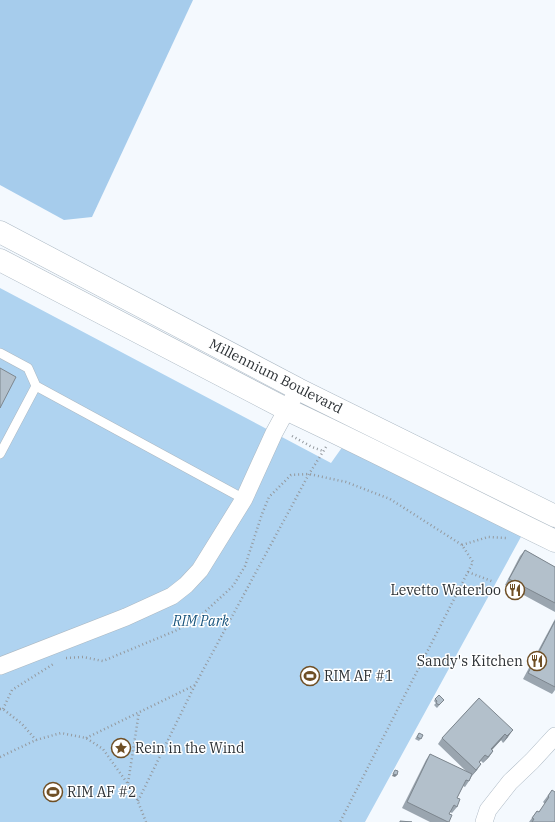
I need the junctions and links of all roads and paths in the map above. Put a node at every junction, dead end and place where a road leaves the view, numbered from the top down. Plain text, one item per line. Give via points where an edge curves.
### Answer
1 (0, 232) edge
2 (0, 260) edge
3 (0, 353) edge
4 (36, 386) junction
5 (298, 389) junction
6 (288, 410) junction
7 (292, 436) dead end
8 (326, 445) dead end
9 (323, 451) junction
10 (0, 454) edge
11 (309, 474) junction
12 (291, 475) dead end
13 (244, 499) junction
14 (555, 516) edge
15 (512, 539) dead end
16 (555, 541) edge
17 (462, 545) junction
18 (468, 572) junction
19 (494, 582) dead end
20 (0, 666) edge
21 (195, 684) junction
22 (0, 709) edge
23 (140, 712) junction
24 (555, 737) edge
25 (86, 738) junction
26 (36, 740) junction
27 (0, 757) edge
28 (128, 784) junction
29 (138, 801) junction
30 (146, 821) edge
31 (340, 822) edge
32 (484, 822) edge

1 - 5 street, Millennium Boulevard
2 - 6 street, Millennium Boulevard
3 - 4 lane via 28,368
4 - 10 lane
4 - 13 lane
5 - 6 street
5 - 14 street, Millennium Boulevard
6 - 13 street via 274,433
6 - 16 street, Millennium Boulevard
7 - 9 path
8 - 9 path
9 - 11 path
11 - 12 path
11 - 17 path via 346,482 390,498
11 - 21 path
13 - 20 street via 200,570 172,596 126,617
15 - 17 path via 488,537
17 - 18 path via 473,562
18 - 19 path
18 - 31 path
21 - 23 path
21 - 29 path
22 - 26 path via 22,724
23 - 25 path
23 - 28 path
24 - 32 street via 510,782 488,810
25 - 26 path via 61,733
25 - 28 path via 103,749
26 - 27 path
28 - 29 path
29 - 30 path

